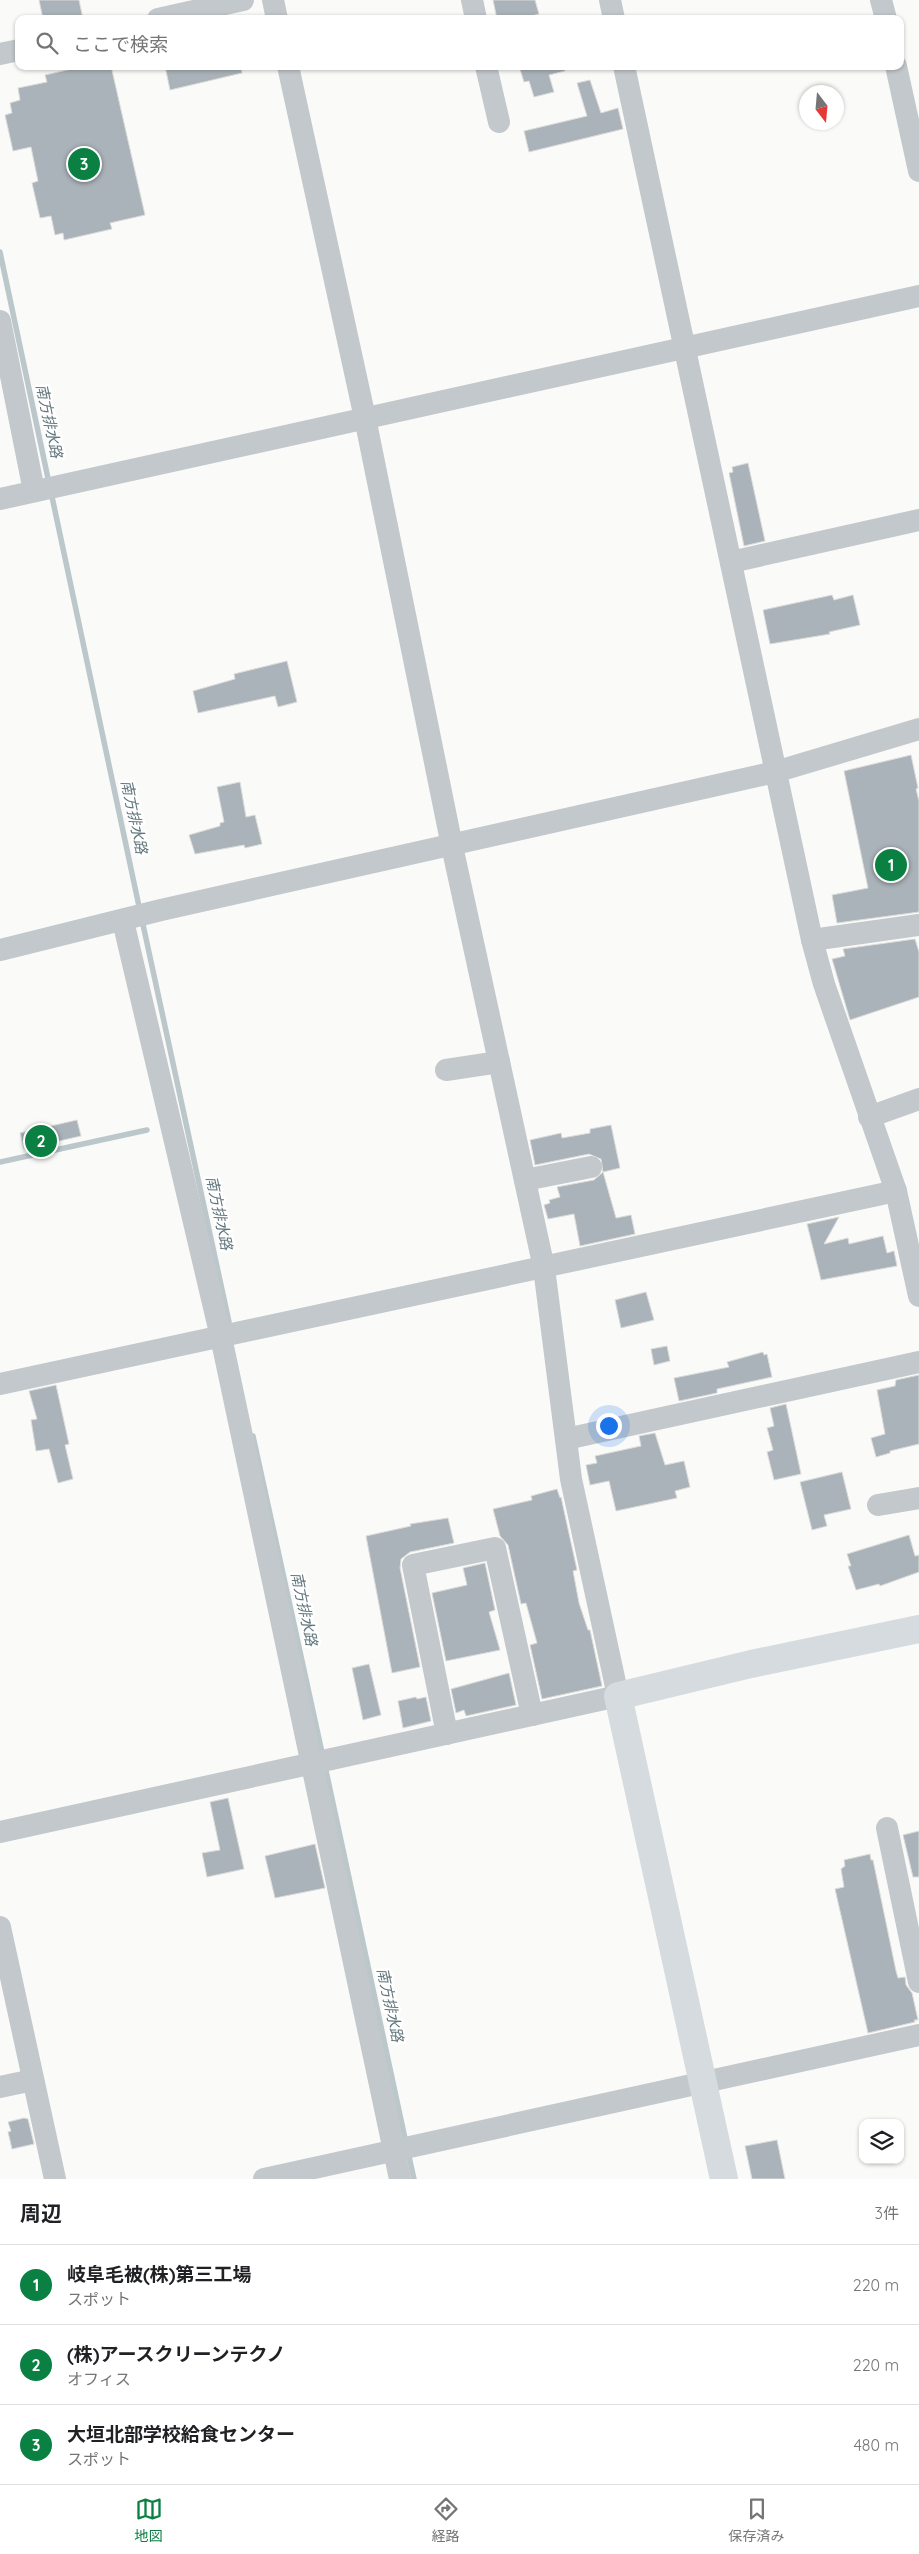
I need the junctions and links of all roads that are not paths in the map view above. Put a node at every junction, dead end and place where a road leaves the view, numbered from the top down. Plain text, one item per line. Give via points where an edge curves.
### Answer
1 (242, 0) edge
2 (273, 0) edge
3 (472, 0) edge
4 (610, 0) edge
5 (881, 0) edge
6 (176, 15) edge
7 (276, 15) edge
8 (475, 15) edge
9 (613, 15) edge
10 (885, 15) edge
11 (15, 51) edge
12 (0, 54) edge
13 (289, 70) edge
14 (487, 70) edge
15 (625, 70) edge
16 (897, 70) edge
17 (499, 122) dead end
18 (919, 171) edge
19 (919, 296) edge
20 (0, 321) edge
21 (684, 348) junction
22 (365, 418) junction
23 (36, 491) junction
24 (0, 499) edge
25 (919, 520) edge
26 (731, 562) junction
27 (919, 729) edge
28 (775, 772) junction
29 (452, 846) junction
30 (126, 920) junction
31 (919, 925) edge
32 (812, 940) junction
33 (0, 950) edge
34 (499, 1062) junction
35 (446, 1070) dead end
36 (919, 1099) edge
37 (869, 1117) junction
38 (591, 1167) dead end
39 (525, 1180) junction
40 (896, 1191) junction
41 (544, 1268) junction
42 (919, 1296) edge
43 (221, 1337) junction
44 (919, 1362) edge
45 (0, 1384) edge
46 (566, 1439) junction
47 (919, 1498) edge
48 (878, 1505) dead end
49 (919, 1629) edge
50 (618, 1696) junction
51 (532, 1715) junction
52 (447, 1734) junction
53 (320, 1762) junction
54 (887, 1828) dead end
55 (0, 1832) edge
56 (0, 1927) edge
57 (919, 1982) edge
58 (919, 2036) edge
59 (34, 2080) junction
60 (703, 2084) junction
61 (0, 2087) edge
62 (395, 2150) junction
63 (55, 2179) edge
64 (264, 2179) edge
65 (400, 2179) edge
66 (724, 2179) edge

1 - 6 street
2 - 7 street
3 - 8 street
4 - 9 street
5 - 10 street
11 - 12 street
13 - 22 street
14 - 17 street
15 - 21 street
16 - 18 street
19 - 21 street
20 - 23 street
21 - 22 street
21 - 26 street
22 - 23 street
22 - 29 street
23 - 24 street
25 - 26 street
26 - 28 street
27 - 28 street
28 - 29 street
28 - 32 street
29 - 30 street
29 - 34 street
30 - 33 street
30 - 43 street
31 - 32 street
32 - 37 street
34 - 35 street
34 - 39 street
36 - 37 street
37 - 40 street
38 - 39 street
39 - 41 street
40 - 41 street
40 - 42 street
41 - 43 street
41 - 46 street
43 - 45 street
43 - 53 street
44 - 46 street
46 - 50 street via 571,1479
47 - 48 street
49 - 50 street
50 - 51 street
50 - 60 street
51 - 52 street
51 - 52 street via 495,1548 413,1566
52 - 53 street
53 - 55 street
53 - 62 street
54 - 57 street
56 - 59 street
58 - 60 street
59 - 61 street
59 - 63 street
60 - 62 street
60 - 66 street
62 - 64 street
62 - 65 street

